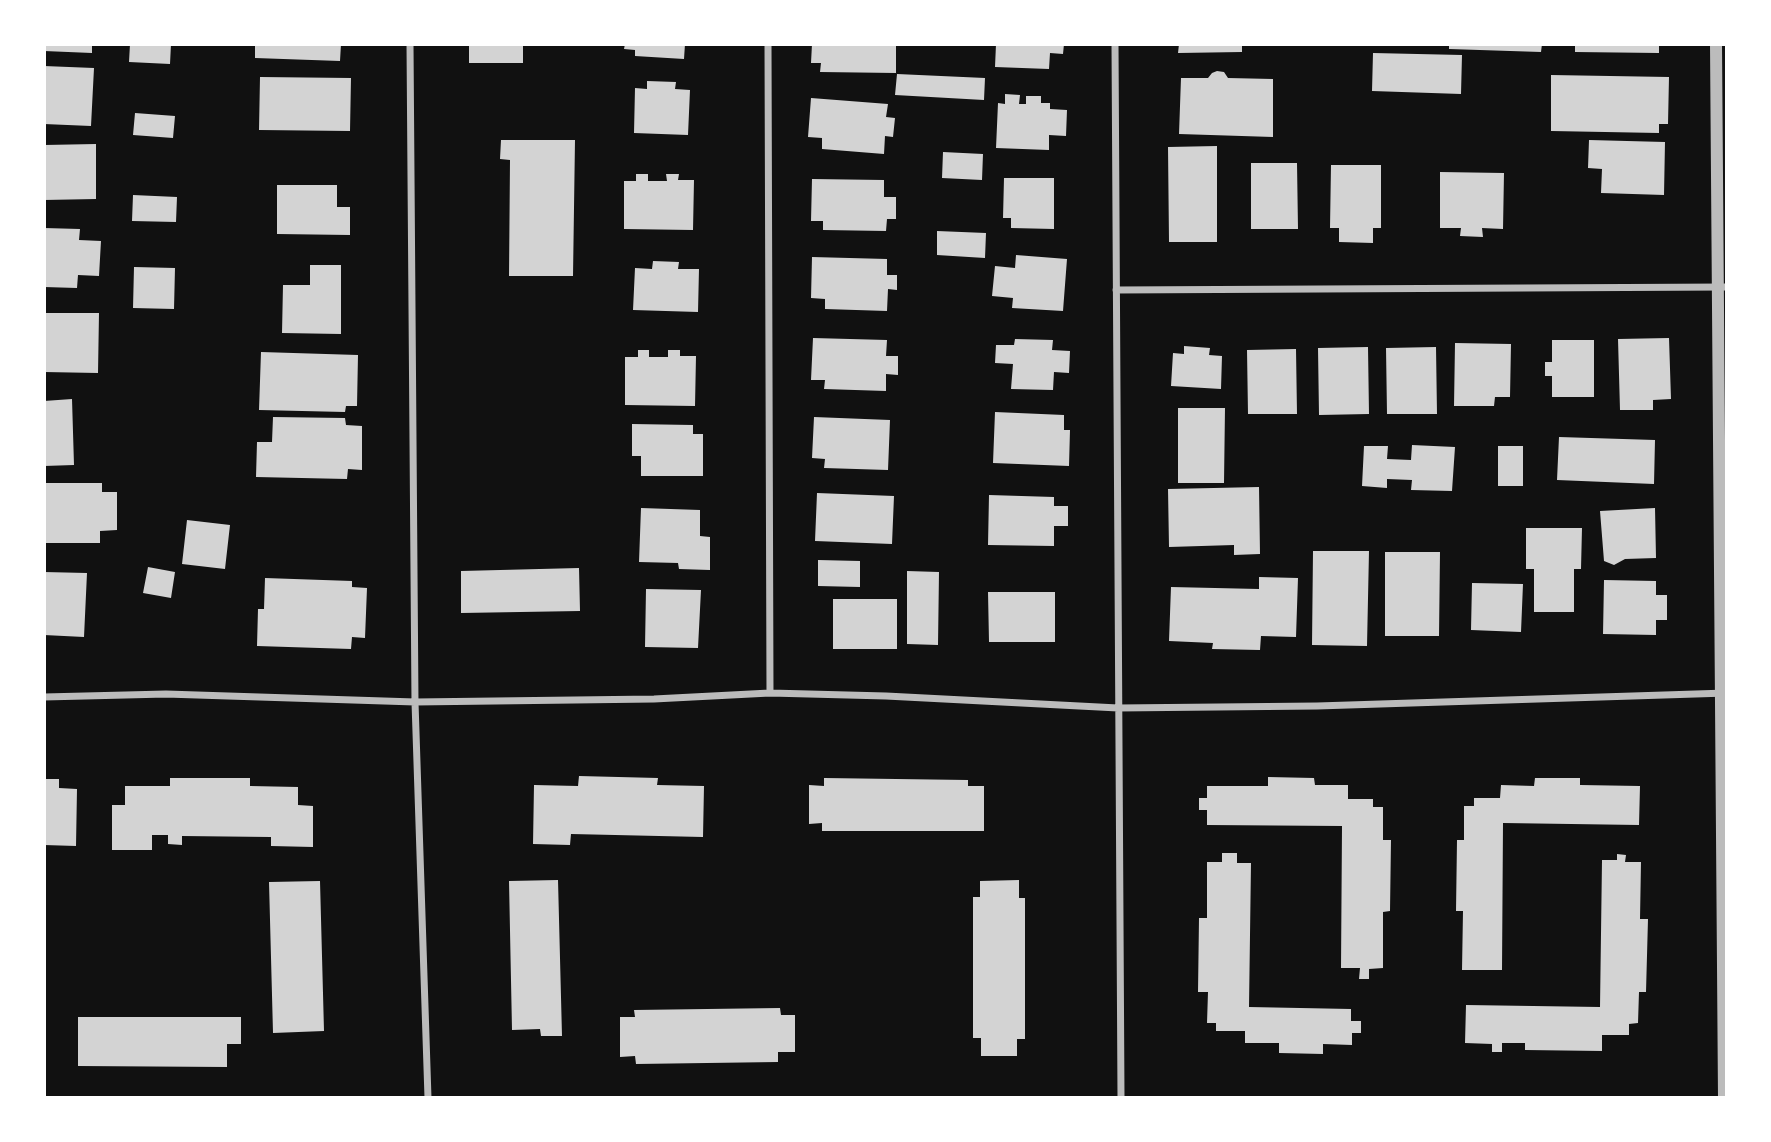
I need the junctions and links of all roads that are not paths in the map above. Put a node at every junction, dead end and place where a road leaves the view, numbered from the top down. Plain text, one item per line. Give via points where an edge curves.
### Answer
1 (410, 44) edge
2 (768, 44) edge
3 (1115, 44) edge
4 (1716, 44) edge
5 (1723, 287) edge
6 (1116, 290) junction
7 (770, 693) junction
8 (1724, 693) edge
9 (44, 697) edge
10 (415, 702) junction
11 (1118, 708) junction
12 (428, 1098) edge
13 (1121, 1098) edge
14 (1724, 1098) edge

1 - 10 street
2 - 7 street
3 - 6 street
4 - 5 street
5 - 6 street
5 - 8 street
6 - 11 street
7 - 10 street
7 - 11 street
8 - 11 street
8 - 14 street
9 - 10 street via 166,694
10 - 12 street
11 - 13 street

